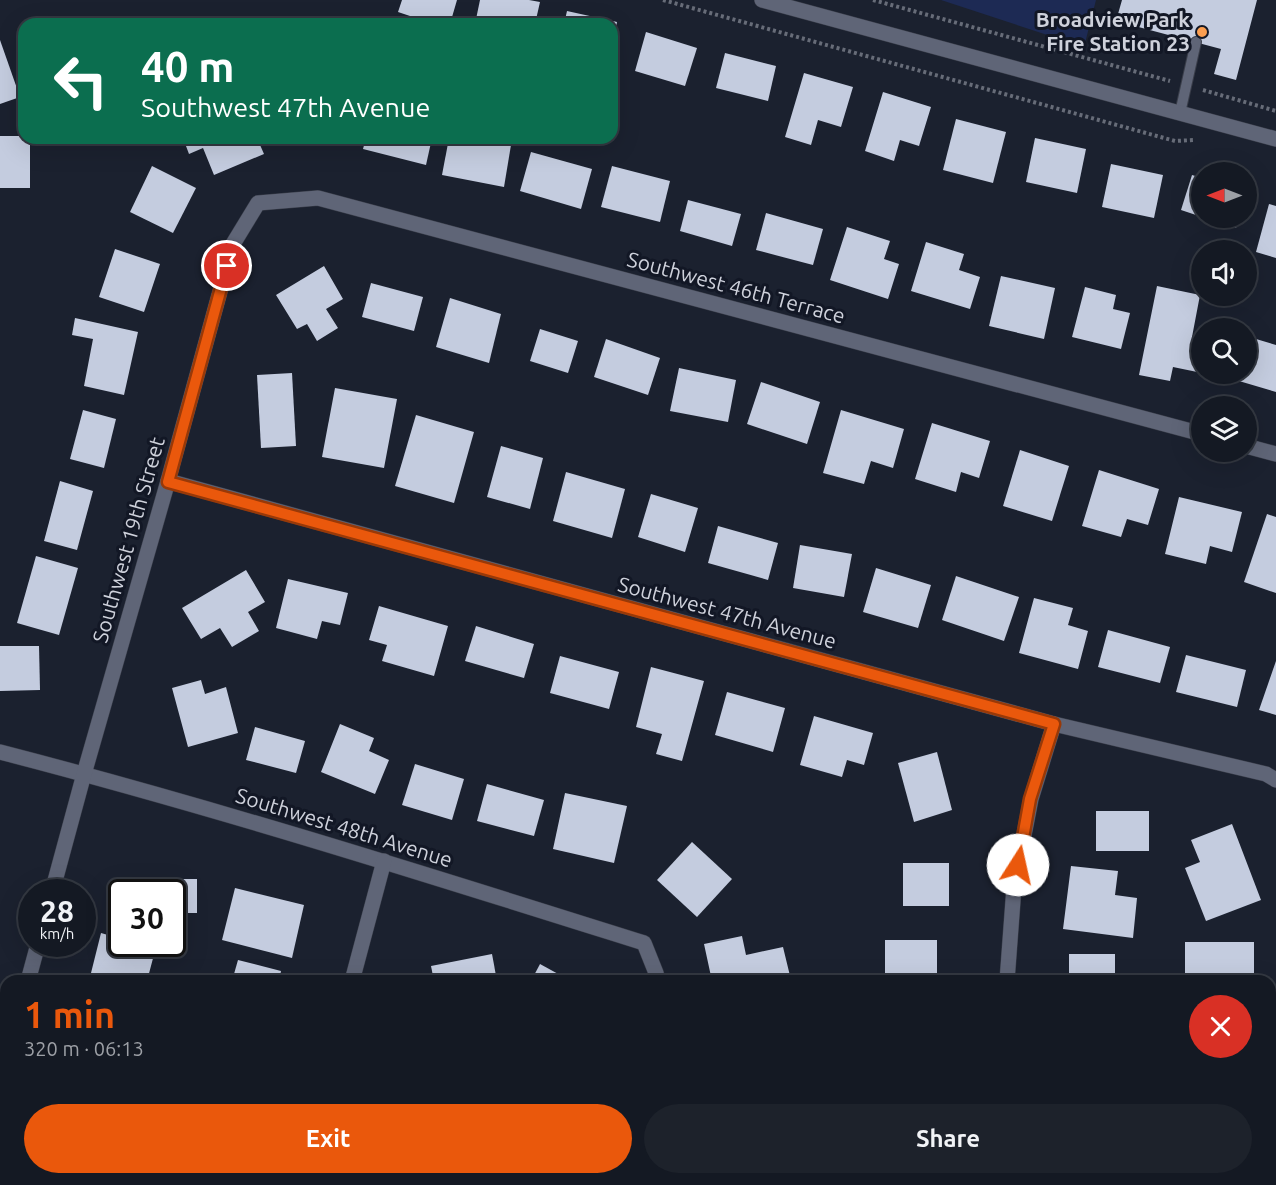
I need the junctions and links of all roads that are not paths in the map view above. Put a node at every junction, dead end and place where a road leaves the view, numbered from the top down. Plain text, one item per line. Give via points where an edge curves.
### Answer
1 (762, 0) edge
2 (1196, 42) dead end
3 (1180, 113) junction
4 (1276, 139) edge
5 (258, 203) joint
6 (1191, 431) edge
7 (1257, 449) edge
8 (1276, 454) edge
9 (168, 482) junction
10 (1054, 724) junction
11 (0, 752) edge
12 (84, 774) junction
13 (1276, 780) edge
14 (384, 861) junction
15 (56, 879) edge
16 (34, 957) edge
17 (30, 975) edge
18 (354, 975) edge
19 (656, 975) edge
20 (1007, 975) edge

1 - 3 street
2 - 3 lane
3 - 4 street
5 - 6 street, Southwest 46th Terrace via 318,198
5 - 9 street, Southwest 19th Street via 233,244
7 - 8 street
9 - 10 street, Southwest 47th Avenue
9 - 12 street, Southwest 19th Street
10 - 13 street, Southwest 47th Avenue via 1266,774
10 - 20 street via 1030,799 1014,887
11 - 12 street, Southwest 48th Avenue
12 - 14 street, Southwest 48th Avenue
12 - 15 street, Southwest 19th Street
14 - 18 street
14 - 19 street, Southwest 48th Avenue via 644,943
16 - 17 street

